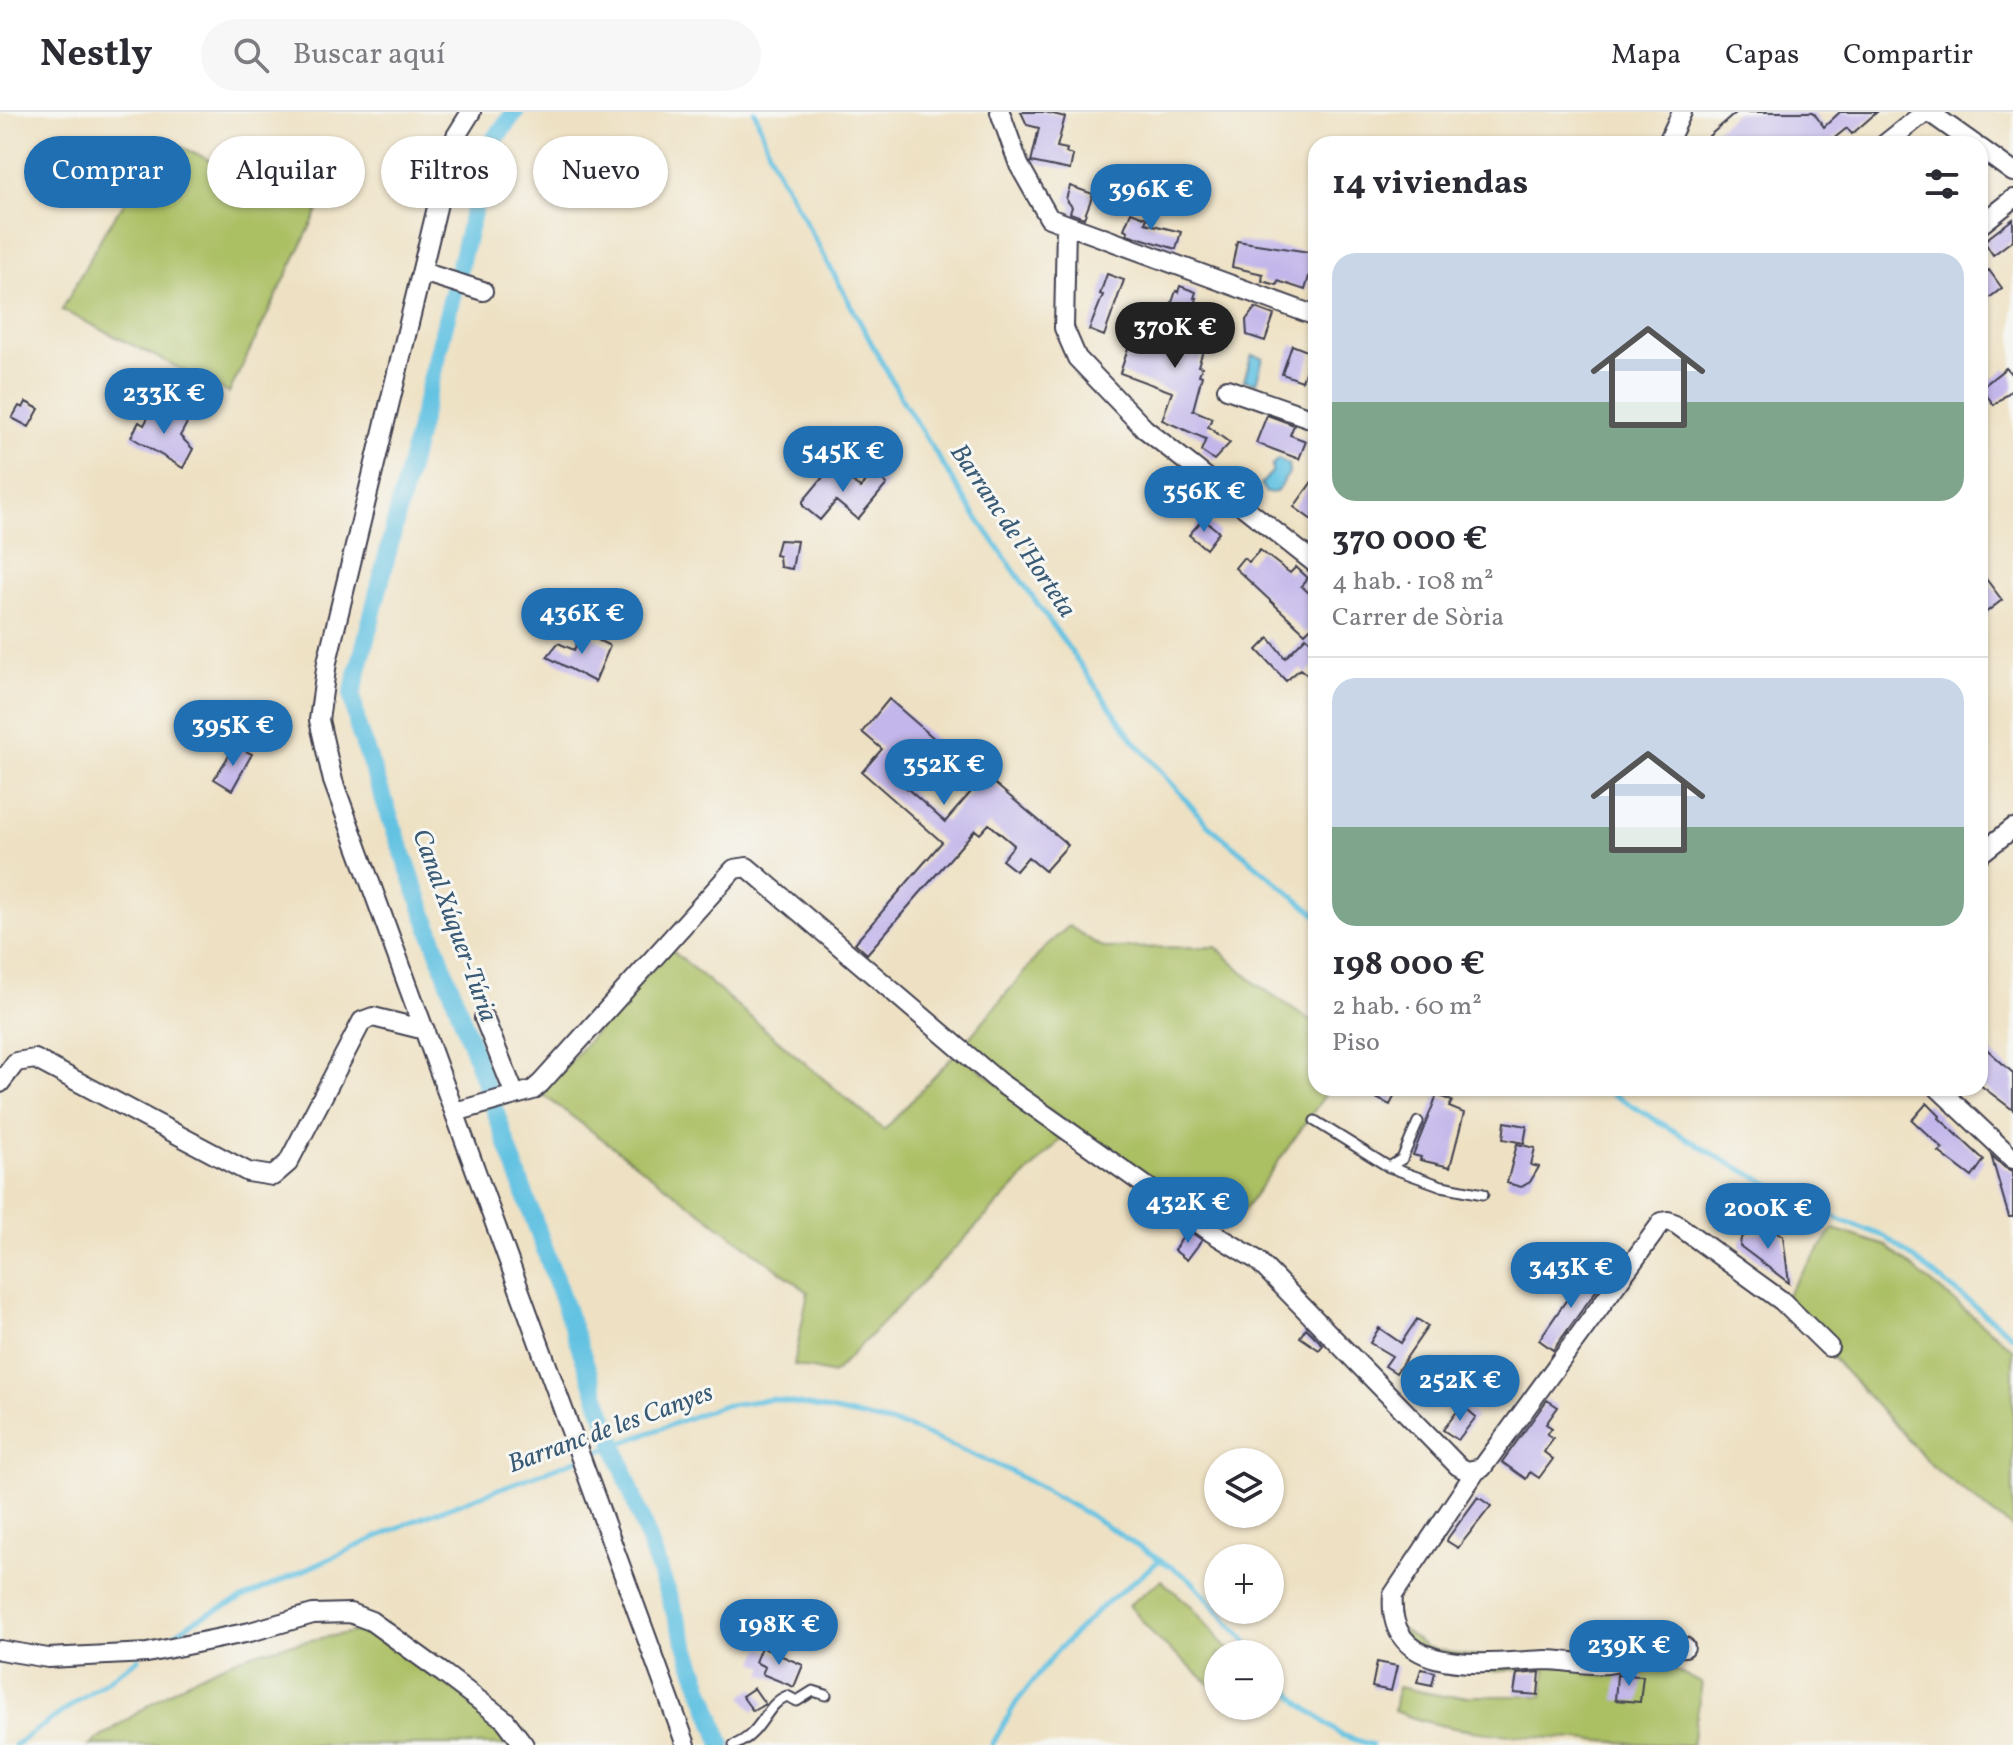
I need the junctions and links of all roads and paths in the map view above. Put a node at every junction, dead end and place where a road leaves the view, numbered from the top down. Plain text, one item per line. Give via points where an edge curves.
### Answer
1 (471, 112) edge
2 (1000, 112) edge
3 (1927, 112) edge
4 (1674, 115) edge
5 (1669, 136) edge
6 (1896, 136) edge
7 (1962, 136) edge
8 (1988, 154) edge
9 (2013, 172) edge
10 (2013, 199) edge
11 (1988, 219) edge
12 (1066, 225) junction
13 (422, 272) junction
14 (476, 288) dead end
15 (1308, 313) edge
16 (1227, 389) dead end
17 (1308, 417) edge
18 (1308, 558) edge
19 (2013, 828) edge
20 (1988, 848) edge
21 (484, 1018) dead end
22 (425, 1030) junction
23 (0, 1083) edge
24 (511, 1096) junction
25 (1946, 1096) edge
26 (455, 1112) junction
27 (1315, 1121) dead end
28 (1418, 1122) dead end
29 (2013, 1159) edge
30 (1389, 1167) junction
31 (1483, 1194) dead end
32 (1829, 1347) dead end
33 (1476, 1471) junction
34 (1685, 1647) dead end
35 (0, 1650) edge
36 (826, 1695) dead end
37 (738, 1743) edge
38 (524, 1745) edge
39 (686, 1745) edge

1 - 13 street via 456,136
2 - 12 street via 1031,191 1049,218
3 - 6 street
3 - 7 street
4 - 5 street
8 - 9 street
10 - 11 street
12 - 15 street
12 - 18 street via 1064,328 1077,358 1145,429
13 - 14 street
13 - 22 street via 327,662 319,720 333,781
16 - 17 street
19 - 20 street
21 - 24 street
22 - 23 street via 373,1017 362,1021 288,1163 273,1176 248,1172 35,1059 16,1062
22 - 26 street
24 - 26 street
24 - 33 street via 541,1083 734,869 747,867 999,1082 1257,1260 1458,1466
25 - 29 street
26 - 39 street
27 - 30 lane
28 - 30 lane via 1402,1159
30 - 31 lane
32 - 33 street via 1782,1301 1676,1224 1662,1222
33 - 34 street via 1393,1595 1391,1611 1408,1644 1452,1663 1605,1664
35 - 38 street via 48,1658 147,1653 313,1614 350,1613 371,1621 505,1720
36 - 37 lane via 813,1691 797,1701 778,1699 754,1734

